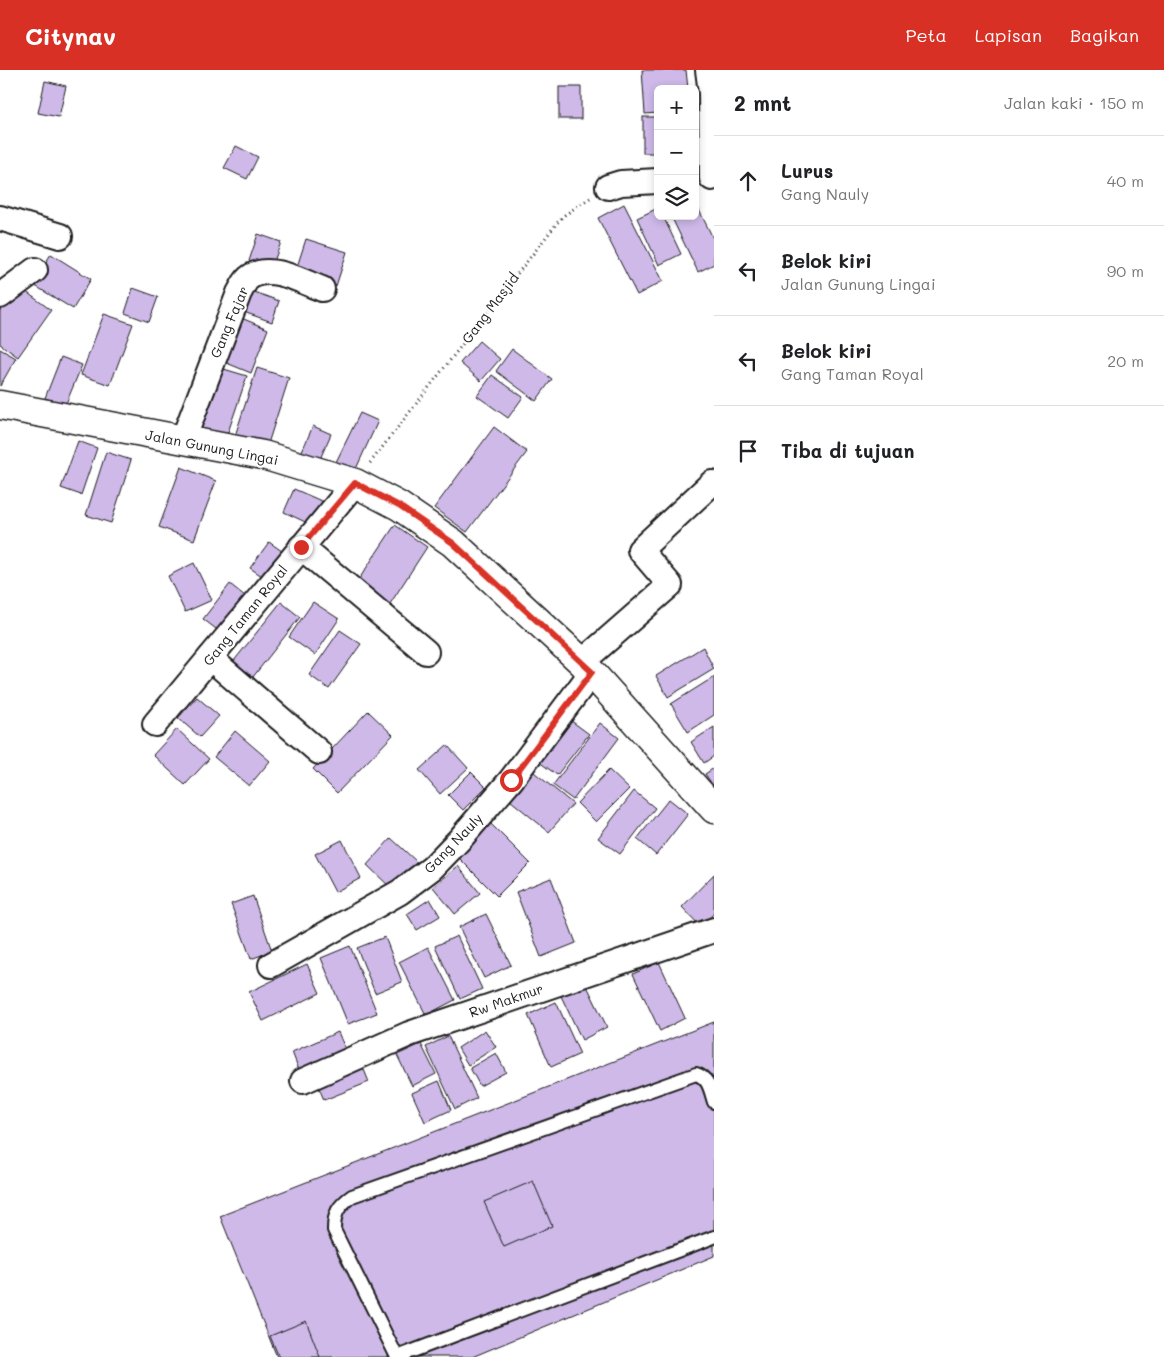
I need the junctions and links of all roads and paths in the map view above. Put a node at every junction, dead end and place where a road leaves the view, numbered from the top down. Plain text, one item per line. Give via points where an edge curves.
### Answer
1 (708, 70) edge
2 (707, 178) edge
3 (654, 181) edge
4 (608, 187) joint
5 (0, 218) edge
6 (60, 236) dead end
7 (34, 270) dead end
8 (322, 289) dead end
9 (0, 296) edge
10 (0, 405) edge
11 (182, 440) junction
12 (355, 483) junction
13 (712, 483) dead end
14 (301, 547) junction
15 (426, 652) dead end
16 (210, 658) junction
17 (587, 667) junction
18 (155, 724) dead end
19 (319, 752) dead end
20 (714, 809) edge
21 (714, 930) edge
22 (271, 965) dead end
23 (303, 1081) dead end
24 (714, 1102) edge
25 (714, 1237) edge
26 (397, 1357) edge

1 - 2 street via 711,93
3 - 4 street
4 - 12 path, Gang Masjid via 556,222
5 - 6 street
7 - 9 street
8 - 11 street, Gang Fajar via 280,274 262,272 248,277
10 - 11 street, Jalan Gunung Lingai
11 - 12 street, Jalan Gunung Lingai via 263,455
12 - 14 street, Gang Taman Royal
12 - 17 street, Jalan Gunung Lingai via 399,506 453,543
13 - 17 street, Gang Nauly via 640,550 670,585
14 - 15 street
14 - 16 street, Gang Taman Royal
16 - 18 street, Gang Taman Royal
16 - 19 street
17 - 20 street, Jalan Gunung Lingai
17 - 22 street, Gang Nauly via 511,780 432,868 400,892
21 - 23 street, Rw Makmur via 410,1034
24 - 26 lane via 708,1083 696,1074 352,1196 339,1205 334,1217 334,1230
25 - 26 lane

